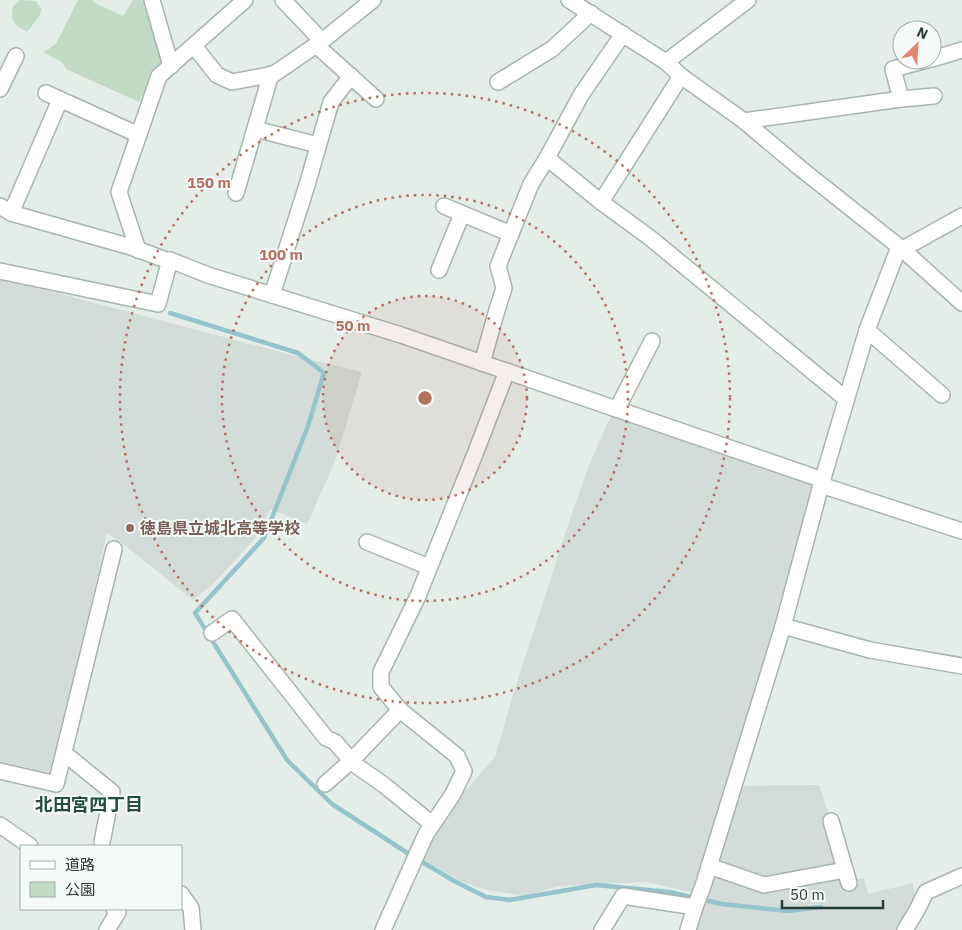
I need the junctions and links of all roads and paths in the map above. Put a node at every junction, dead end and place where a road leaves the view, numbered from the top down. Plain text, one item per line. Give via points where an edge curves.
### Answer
1 (152, 0) edge
2 (245, 0) edge
3 (282, 0) edge
4 (372, 0) edge
5 (569, 0) edge
6 (748, 0) edge
7 (590, 14) junction
8 (623, 34) junction
9 (319, 43) junction
10 (194, 46) junction
11 (962, 50) edge
12 (16, 56) dead end
13 (942, 56) edge
14 (666, 62) junction
15 (171, 66) junction
16 (893, 70) edge
17 (271, 74) junction
18 (351, 76) junction
19 (682, 76) junction
20 (498, 82) dead end
21 (0, 89) edge
22 (46, 93) dead end
23 (934, 96) dead end
24 (376, 99) dead end
25 (901, 99) junction
26 (60, 100) junction
27 (744, 121) junction
28 (255, 129) junction
29 (139, 134) junction
30 (318, 146) junction
31 (547, 158) junction
32 (236, 193) dead end
33 (601, 202) junction
34 (444, 206) dead end
35 (5, 209) edge
36 (462, 214) junction
37 (962, 216) edge
38 (511, 234) junction
39 (902, 249) junction
40 (138, 250) junction
41 (170, 260) junction
42 (439, 270) dead end
43 (0, 271) edge
44 (272, 295) junction
45 (961, 301) edge
46 (867, 330) junction
47 (652, 341) dead end
48 (482, 363) junction
49 (507, 371) junction
50 (942, 395) dead end
51 (846, 399) junction
52 (617, 409) junction
53 (822, 482) junction
54 (962, 532) edge
55 (367, 542) dead end
56 (114, 549) dead end
57 (429, 567) junction
58 (783, 626) junction
59 (212, 633) dead end
60 (962, 666) edge
61 (400, 710) junction
62 (64, 753) junction
63 (351, 761) junction
64 (0, 771) edge
65 (325, 784) dead end
66 (831, 821) dead end
67 (432, 824) junction
68 (0, 825) edge
69 (29, 845) edge
70 (104, 845) edge
71 (709, 866) junction
72 (962, 876) edge
73 (182, 895) edge
74 (695, 908) junction
75 (115, 910) edge
76 (107, 930) edge
77 (193, 930) edge
78 (383, 930) edge
79 (602, 930) edge
80 (688, 930) edge
81 (905, 930) edge

1 - 15 street
2 - 10 street
3 - 9 street
4 - 9 street
5 - 7 street
6 - 14 street
7 - 8 street
7 - 20 street via 552,48
8 - 14 street
8 - 31 street via 581,95
9 - 17 street
9 - 18 street
10 - 15 street
10 - 17 street via 218,75 232,82
11 - 13 street
12 - 21 street
14 - 19 street
15 - 29 street via 159,76
16 - 25 street
17 - 28 street
18 - 24 street
18 - 30 street via 331,102
19 - 27 street
19 - 33 street
22 - 26 street
23 - 25 street
25 - 27 street
26 - 29 street
26 - 35 street
27 - 39 street
28 - 30 street
28 - 32 street
29 - 40 street via 119,192
30 - 44 street
31 - 33 street
31 - 38 street via 531,184
33 - 51 street via 649,237
34 - 36 street
35 - 40 street
36 - 38 street
36 - 42 street
37 - 39 street
38 - 48 street via 498,266 504,288
39 - 45 street
39 - 46 street via 897,252
40 - 41 street
41 - 43 street via 158,304
41 - 44 street
44 - 48 street
46 - 50 street
46 - 51 street
47 - 52 street
48 - 49 street
49 - 52 street
49 - 57 street
51 - 53 street
52 - 53 street
53 - 54 street
53 - 58 street
55 - 57 street
56 - 62 street
57 - 61 street via 381,672 381,686
58 - 60 street via 870,650
58 - 71 street
59 - 63 street via 232,619 326,738 335,742
61 - 63 street
61 - 67 street via 457,756 464,771
62 - 64 street via 56,784
62 - 70 street via 112,792
63 - 65 street
63 - 67 street
66 - 71 street via 847,876 764,886
67 - 78 street
68 - 69 street
71 - 74 street
72 - 81 street via 926,892
73 - 77 street via 191,908
74 - 79 street via 623,896
74 - 80 street
75 - 76 street via 118,912

